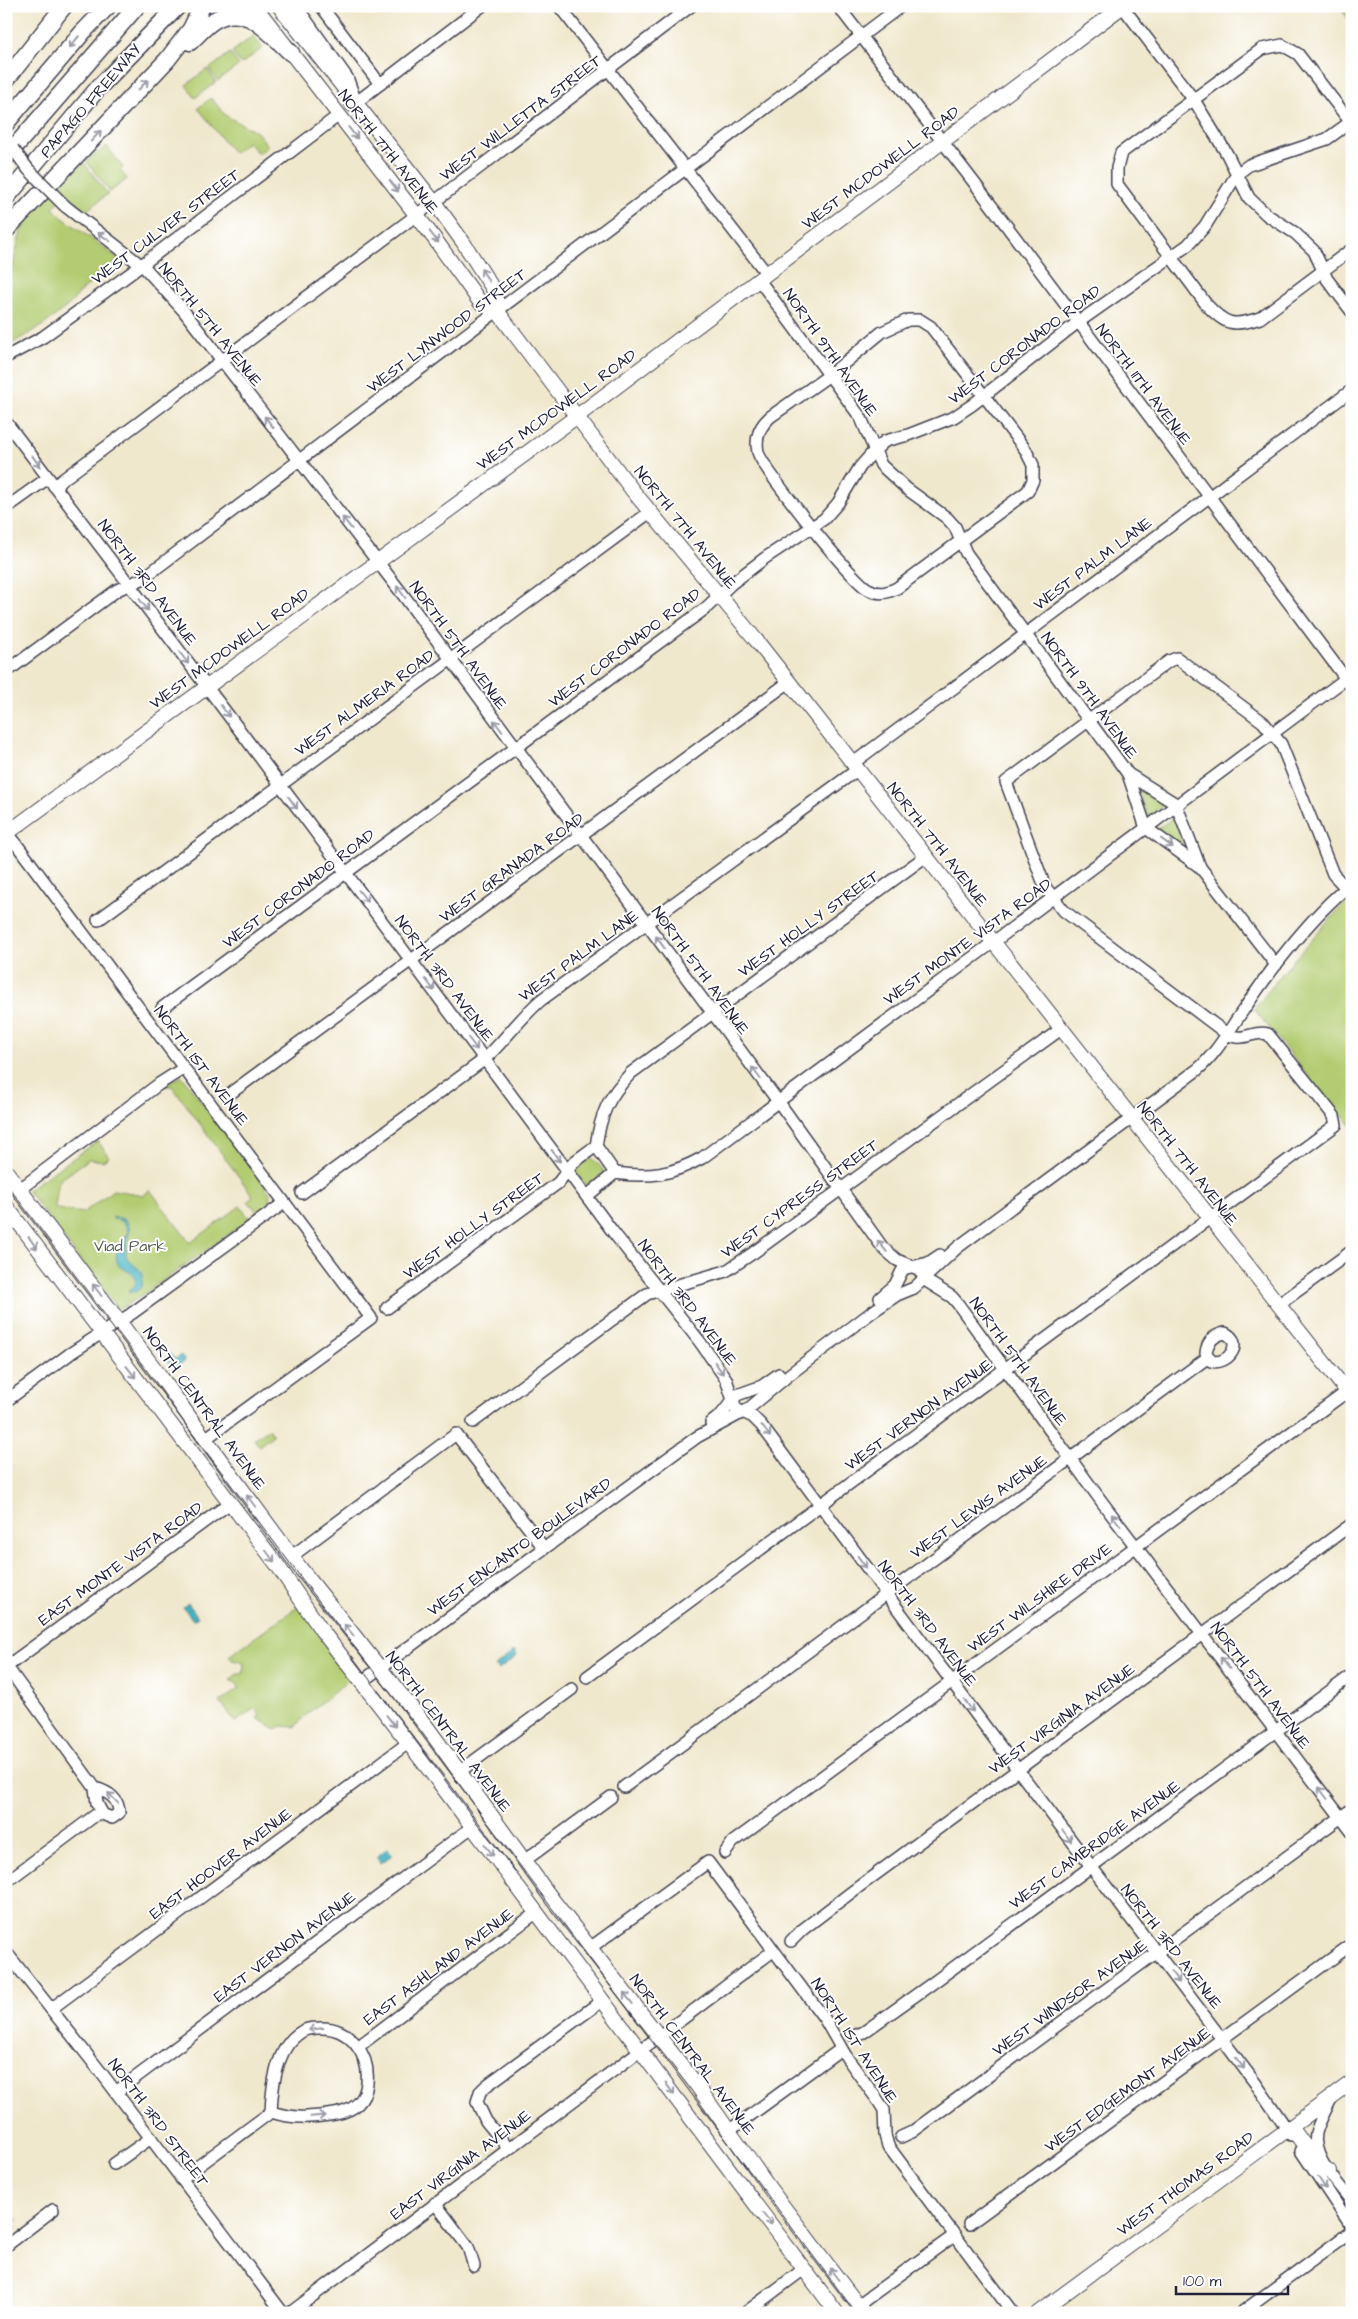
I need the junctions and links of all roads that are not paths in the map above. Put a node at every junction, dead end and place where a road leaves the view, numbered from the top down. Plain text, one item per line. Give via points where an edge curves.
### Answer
1 (64, 6) edge
2 (108, 6) edge
3 (178, 6) edge
4 (202, 6) edge
5 (255, 6) edge
6 (279, 6) edge
7 (293, 6) edge
8 (321, 6) edge
9 (482, 6) edge
10 (559, 6) edge
11 (691, 6) edge
12 (838, 6) edge
13 (901, 6) edge
14 (1123, 6) edge
15 (139, 9) edge
16 (861, 36) junction
17 (291, 52) junction
18 (167, 60) junction
19 (609, 70) junction
20 (6, 80) edge
21 (380, 84) junction
22 (1194, 100) junction
23 (354, 104) junction
24 (339, 115) junction
25 (6, 122) edge
26 (1351, 122) edge
27 (942, 142) junction
28 (8, 148) edge
29 (686, 170) junction
30 (1237, 174) junction
31 (6, 198) edge
32 (434, 202) junction
33 (416, 215) junction
34 (6, 230) edge
35 (1352, 249) edge
36 (1171, 257) junction
37 (141, 265) junction
38 (1324, 269) junction
39 (763, 277) junction
40 (498, 312) junction
41 (1352, 312) edge
42 (1077, 323) junction
43 (6, 357) edge
44 (222, 361) junction
45 (830, 374) junction
46 (1352, 390) edge
47 (985, 395) junction
48 (576, 417) junction
49 (6, 422) edge
50 (874, 451) junction
51 (299, 461) junction
52 (51, 482) junction
53 (1208, 497) junction
54 (6, 508) edge
55 (650, 512) junction
56 (813, 527) junction
57 (960, 541) junction
58 (377, 561) junction
59 (128, 585) junction
60 (720, 595) junction
61 (1025, 634) junction
62 (449, 660) junction
63 (6, 672) edge
64 (1350, 680) edge
65 (789, 682) junction
66 (207, 687) junction
67 (1088, 720) junction
68 (1272, 732) junction
69 (515, 748) junction
70 (855, 767) junction
71 (1128, 774) junction
72 (279, 784) junction
73 (1176, 804) junction
74 (1146, 828) junction
75 (7, 834) edge
76 (581, 836) junction
77 (926, 856) junction
78 (1200, 867) junction
79 (345, 872) junction
80 (1349, 886) edge
81 (1052, 898) junction
82 (98, 920) dead end
83 (647, 924) junction
84 (993, 943) junction
85 (411, 960) junction
86 (1276, 966) junction
87 (162, 1008) dead end
88 (712, 1013) junction
89 (1061, 1029) junction
90 (1227, 1034) junction
91 (485, 1059) junction
92 (184, 1068) junction
93 (228, 1095) dead end
94 (777, 1100) junction
95 (1132, 1118) junction
96 (596, 1146) junction
97 (6, 1171) edge
98 (568, 1171) junction
99 (616, 1173) junction
100 (20, 1189) junction
101 (841, 1189) junction
102 (302, 1193) dead end
103 (587, 1196) junction
104 (284, 1203) junction
105 (6, 1207) edge
106 (1210, 1219) junction
107 (958, 1247) junction
108 (1352, 1251) edge
109 (74, 1260) junction
110 (941, 1262) junction
111 (913, 1266) junction
112 (924, 1276) junction
113 (660, 1291) junction
114 (944, 1292) junction
115 (1278, 1305) junction
116 (387, 1308) dead end
117 (110, 1327) junction
118 (1207, 1358) dead end
119 (1005, 1370) junction
120 (1350, 1392) edge
121 (733, 1399) junction
122 (6, 1401) edge
123 (743, 1412) junction
124 (473, 1422) dead end
125 (697, 1438) junction
126 (205, 1439) junction
127 (1070, 1458) junction
128 (230, 1503) junction
129 (822, 1505) junction
130 (1352, 1524) edge
131 (1136, 1547) junction
132 (544, 1548) junction
133 (292, 1556) junction
134 (885, 1594) junction
135 (1202, 1634) junction
136 (8, 1662) edge
137 (380, 1668) junction
138 (1352, 1674) edge
139 (587, 1677) dead end
140 (361, 1682) junction
141 (951, 1682) junction
142 (572, 1688) dead end
143 (1276, 1731) junction
144 (408, 1743) junction
145 (1018, 1770) junction
146 (460, 1772) junction
147 (624, 1787) dead end
148 (95, 1788) junction
149 (611, 1797) dead end
150 (1352, 1809) edge
151 (100, 1811) junction
152 (1341, 1817) junction
153 (472, 1827) junction
154 (1352, 1832) edge
155 (724, 1853) dead end
156 (524, 1861) junction
157 (1091, 1867) junction
158 (6, 1882) edge
159 (537, 1912) junction
160 (791, 1941) dead end
161 (1352, 1944) edge
162 (590, 1948) junction
163 (773, 1951) junction
164 (1156, 1953) junction
165 (8, 1959) edge
166 (603, 2000) junction
167 (51, 2009) junction
168 (854, 2036) dead end
169 (1223, 2039) junction
170 (650, 2043) junction
171 (359, 2046) junction
172 (841, 2049) junction
173 (1352, 2082) edge
174 (116, 2092) junction
175 (1332, 2097) junction
176 (270, 2112) junction
177 (1289, 2128) junction
178 (730, 2130) junction
179 (901, 2137) dead end
180 (151, 2138) junction
181 (508, 2148) junction
182 (114, 2164) dead end
183 (1329, 2171) junction
184 (181, 2178) junction
185 (1352, 2202) edge
186 (435, 2203) junction
187 (53, 2210) dead end
188 (969, 2224) dead end
189 (1352, 2229) edge
190 (955, 2235) junction
191 (6, 2246) edge
192 (474, 2266) dead end
193 (804, 2269) junction
194 (861, 2309) edge
195 (283, 2313) edge
196 (290, 2313) edge
197 (745, 2313) edge
198 (837, 2313) edge
199 (1013, 2313) edge
200 (1038, 2313) edge
201 (1241, 2313) edge

1 - 20 highway
2 -> 25 highway
3 - 31 highway, PAPAGO FREEWAY via 100,87
4 - 18 highway via 191,30
5 - 17 main road, NORTH 7TH AVENUE
6 - 23 main road, NORTH 7TH AVENUE
7 - 23 highway via 345,79
8 - 21 street
9 - 21 street
10 - 19 street, NORTH 9TH AVENUE
11 - 19 street, WEST WILLETTA STREET
12 - 16 street, NORTH 11TH AVENUE
13 - 16 street, WEST LYNWOOD STREET
14 - 22 street
14 - 27 main road, WEST MCDOWELL ROAD
15 - 28 highway
16 - 27 street, NORTH 11TH AVENUE
16 - 29 street, WEST LYNWOOD STREET
17 - 18 highway via 260,23 235,14 215,20
17 - 24 main road, NORTH 7TH AVENUE
34 -> 18 highway
19 - 29 street, NORTH 9TH AVENUE
19 - 32 street, WEST WILLETTA STREET
21 - 23 street
22 - 26 street via 1262,49 1282,45 1298,54
22 - 30 street
22 - 36 street via 1121,153 1117,168 1117,184
23 - 32 main road, NORTH 7TH AVENUE
24 -> 33 main road, NORTH 7TH AVENUE
24 - 37 street, WEST CULVER STREET
26 - 30 street, WEST CORONADO ROAD via 1327,139 1249,165
27 - 39 main road, WEST MCDOWELL ROAD
27 - 42 street, NORTH 11TH AVENUE
37 -> 28 street, NORTH 5TH AVENUE, bridge via 64,206
29 - 39 street, NORTH 9TH AVENUE
29 - 40 street, WEST LYNWOOD STREET
30 - 36 street, WEST CORONADO ROAD via 1205,226 1188,245
30 - 38 street via 1249,198 1267,215 1295,233 1314,251
32 - 33 street, WEST WILLETTA STREET
40 -> 32 main road, NORTH 7TH AVENUE via 495,292
33 -> 40 main road, NORTH 7TH AVENUE via 480,302
33 - 44 street, WEST WILLETTA STREET
35 - 38 street
36 - 38 street via 1206,304 1218,317 1231,324 1260,318
36 - 42 street, WEST CORONADO ROAD
37 - 43 street, WEST CULVER STREET via 43,337
37 - 44 street, NORTH 5TH AVENUE via 177,302
38 - 41 street via 1327,279
39 - 45 street, NORTH 9TH AVENUE
39 - 48 main road, WEST MCDOWELL ROAD
40 - 48 main road, NORTH 7TH AVENUE
40 - 51 street, WEST LYNWOOD STREET
42 - 47 street, WEST CORONADO ROAD
42 - 53 street, NORTH 11TH AVENUE
51 -> 44 street, NORTH 5TH AVENUE
44 - 52 street, WEST WILLETTA STREET
45 - 47 street via 882,332 908,320 920,320 931,326
45 - 50 street, NORTH 9TH AVENUE via 861,418
45 - 56 street via 763,424 758,442 761,460
46 - 53 street, WEST PALM LANE
47 - 50 street, WEST CORONADO ROAD via 954,417 885,441
47 - 57 street via 1025,449 1033,465 1033,480 1028,491
48 - 55 main road, NORTH 7TH AVENUE
48 - 58 main road, WEST MCDOWELL ROAD
49 -> 52 street, NORTH 3RD AVENUE
50 - 56 street, WEST CORONADO ROAD via 838,503
50 - 57 street, NORTH 9TH AVENUE via 881,465 893,477 947,518 955,527
58 -> 51 street, NORTH 5TH AVENUE
51 - 59 street, WEST LYNWOOD STREET via 142,578
52 - 54 street, WEST WILLETTA STREET
52 - 59 street, NORTH 3RD AVENUE
53 - 61 street, WEST PALM LANE
53 - 64 street, NORTH 11TH AVENUE
55 - 60 main road, NORTH 7TH AVENUE
55 - 62 street, WEST ALMERIA ROAD
56 - 57 street via 858,582 877,593 886,594
56 - 60 street, WEST CORONADO ROAD via 765,558
57 - 61 street, NORTH 9TH AVENUE
62 -> 58 street, NORTH 5TH AVENUE
58 - 66 main road, WEST MCDOWELL ROAD
59 - 63 street, WEST LYNWOOD STREET
59 -> 66 street, NORTH 3RD AVENUE
60 - 65 main road, NORTH 7TH AVENUE
60 - 69 street, WEST CORONADO ROAD
61 - 67 street, NORTH 9TH AVENUE
61 - 70 street, WEST PALM LANE
69 -> 62 street, NORTH 5TH AVENUE
62 - 72 street, WEST ALMERIA ROAD
64 - 68 street, WEST MONTE VISTA ROAD
65 - 70 main road, NORTH 7TH AVENUE
65 - 76 street, WEST GRANADA ROAD
66 -> 72 street, NORTH 3RD AVENUE
66 - 75 main road, WEST MCDOWELL ROAD
67 - 68 street via 1169,660 1177,658 1264,722
67 - 71 street, NORTH 9TH AVENUE
67 - 81 street via 1006,782
68 - 73 street, WEST MONTE VISTA ROAD
68 - 80 street via 1281,744 1333,874
69 - 76 street, NORTH 5TH AVENUE
69 - 79 street, WEST CORONADO ROAD
70 - 77 main road, NORTH 7TH AVENUE
70 - 83 street, WEST PALM LANE
71 - 73 street, NORTH 9TH AVENUE
71 - 74 street, NORTH 9TH AVENUE
72 -> 79 street, NORTH 3RD AVENUE
72 - 82 street, WEST ALMERIA ROAD
73 - 74 street, WEST MONTE VISTA ROAD
73 - 78 street
74 -> 78 street
74 - 81 street, WEST MONTE VISTA ROAD
75 - 92 street, NORTH 1ST AVENUE
76 - 83 street, NORTH 5TH AVENUE
76 - 85 street, WEST GRANADA ROAD
77 - 84 main road, NORTH 7TH AVENUE
77 - 88 street, WEST HOLLY STREET
78 - 86 street
79 -> 85 street, NORTH 3RD AVENUE
79 - 87 street, WEST CORONADO ROAD
80 - 86 street, WEST ENCANTO BOULEVARD via 1331,902
81 - 84 street, WEST MONTE VISTA ROAD
81 - 90 street via 1064,911
88 -> 83 street, NORTH 5TH AVENUE
83 - 91 street, WEST PALM LANE via 524,1015
84 - 89 main road, NORTH 7TH AVENUE
84 - 94 street, WEST MONTE VISTA ROAD
85 -> 91 street, NORTH 3RD AVENUE
85 - 93 street, WEST GRANADA ROAD
86 - 90 street, WEST ENCANTO BOULEVARD
94 -> 88 street, NORTH 5TH AVENUE
88 - 96 street, WEST HOLLY STREET via 631,1073 618,1087 600,1120
89 - 95 main road, NORTH 7TH AVENUE
89 - 101 street, WEST CYPRESS STREET
90 - 95 street, WEST ENCANTO BOULEVARD via 1206,1062
90 - 106 street, WEST VERNON AVENUE via 1236,1039 1268,1034 1337,1120 1334,1127
91 -> 98 street, NORTH 3RD AVENUE
91 - 102 street, WEST PALM LANE
92 - 100 street
92 - 104 street, NORTH 1ST AVENUE
94 - 99 street, WEST MONTE VISTA ROAD via 702,1158 686,1166 669,1173 647,1176
94 - 101 street, NORTH 5TH AVENUE
95 - 106 main road, NORTH 7TH AVENUE
95 - 107 street, WEST ENCANTO BOULEVARD
96 - 98 street, WEST HOLLY STREET via 574,1162
96 - 99 street
97 - 100 main road, NORTH CENTRAL AVENUE
98 - 103 street, NORTH 3RD AVENUE
98 - 116 street, WEST HOLLY STREET via 558,1184
99 - 103 street
100 - 109 main road, NORTH CENTRAL AVENUE
111 -> 101 street, NORTH 5TH AVENUE via 887,1252
101 - 113 street, WEST CYPRESS STREET via 726,1271
103 - 113 street, NORTH 3RD AVENUE
104 - 117 street
104 - 126 street, NORTH 1ST AVENUE via 371,1318
105 - 109 main road via 13,1203 30,1209 61,1250
105 -> 117 main road, NORTH CENTRAL AVENUE
106 - 115 main road, NORTH 7TH AVENUE
106 - 119 street, WEST VERNON AVENUE
107 - 110 street, WEST ENCANTO BOULEVARD
107 - 111 street, WEST ENCANTO BOULEVARD via 928,1263
108 - 115 street
117 -> 109 main road, NORTH CENTRAL AVENUE
110 - 112 street, WEST ENCANTO BOULEVARD
110 - 114 street via 938,1276
111 - 112 street, NORTH 5TH AVENUE
111 - 121 street, WEST ENCANTO BOULEVARD via 901,1271 890,1290 772,1379 754,1390 741,1392
112 - 114 street, NORTH 5TH AVENUE
112 - 123 street, WEST ENCANTO BOULEVARD via 914,1288 896,1295 872,1312
113 -> 121 street, NORTH 3RD AVENUE via 722,1372
113 - 124 street, WEST CYPRESS STREET via 647,1294
114 - 119 street, NORTH 5TH AVENUE via 958,1304
115 - 120 main road, NORTH 7TH AVENUE
117 - 122 street
117 - 126 main road, NORTH CENTRAL AVENUE
117 -> 128 main road, NORTH CENTRAL AVENUE
118 - 127 street, WEST LEWIS AVENUE
119 - 127 street, NORTH 5TH AVENUE
119 - 129 street, WEST VERNON AVENUE
120 - 131 street, WEST WILSHIRE DRIVE
121 - 123 street, NORTH 3RD AVENUE via 736,1409
121 - 125 street, WEST ENCANTO BOULEVARD
123 - 125 street, WEST ENCANTO BOULEVARD
123 -> 129 street, NORTH 3RD AVENUE via 761,1425
125 - 132 street, WEST ENCANTO BOULEVARD
133 -> 126 main road, NORTH CENTRAL AVENUE
131 -> 127 street, NORTH 5TH AVENUE
127 - 134 street, WEST LEWIS AVENUE
128 - 136 street, EAST MONTE VISTA ROAD
128 -> 140 main road, NORTH CENTRAL AVENUE
129 -> 134 street, NORTH 3RD AVENUE
129 - 139 street, WEST VERNON AVENUE
130 - 135 street, WEST VIRGINIA AVENUE
131 - 135 street, NORTH 5TH AVENUE
131 - 141 street, WEST WILSHIRE DRIVE
132 - 133 street via 456,1434
132 - 137 street, WEST ENCANTO BOULEVARD
137 -> 133 main road, NORTH CENTRAL AVENUE
134 - 141 street, NORTH 3RD AVENUE
134 - 147 street, WEST LEWIS AVENUE
143 -> 135 street, NORTH 5TH AVENUE
135 - 145 street, WEST VIRGINIA AVENUE
136 - 148 street
137 - 140 street, WEST ENCANTO BOULEVARD
137 - 146 main road, NORTH CENTRAL AVENUE
138 - 143 street, WEST CAMBRIDGE AVENUE
140 -> 144 main road, NORTH CENTRAL AVENUE
141 -> 145 street, NORTH 3RD AVENUE
141 - 155 street, WEST WILSHIRE DRIVE via 733,1842
142 - 146 street
152 -> 143 street, NORTH 5TH AVENUE
143 - 157 street, WEST CAMBRIDGE AVENUE
144 - 153 main road, NORTH CENTRAL AVENUE
144 - 167 street, EAST HOOVER AVENUE
145 -> 157 street, NORTH 3RD AVENUE
145 - 160 street, WEST VIRGINIA AVENUE
146 - 156 main road, NORTH CENTRAL AVENUE
148 - 151 street
151 -> 148 street via 112,1818 119,1813 118,1804 111,1795
149 - 156 street
150 - 152 street, WEST WINDSOR AVENUE
151 - 158 street
152 - 154 street, NORTH 5TH AVENUE
152 - 164 street, WEST WINDSOR AVENUE
153 -> 159 main road, NORTH CENTRAL AVENUE
153 - 174 street, EAST VERNON AVENUE
156 - 162 main road, NORTH CENTRAL AVENUE
157 - 164 street, NORTH 3RD AVENUE
157 - 168 street, WEST CAMBRIDGE AVENUE via 872,2027
159 - 166 main road, NORTH CENTRAL AVENUE
159 - 171 street, EAST ASHLAND AVENUE
161 - 169 street, WEST EDGEMONT AVENUE
162 - 163 street, NORTH 1ST AVENUE via 708,1862
170 -> 162 main road, NORTH CENTRAL AVENUE
163 - 170 street
163 - 172 street, NORTH 1ST AVENUE via 828,2024
164 -> 169 street, NORTH 3RD AVENUE
164 - 179 street, WEST WINDSOR AVENUE
165 - 167 street, NORTH 3RD STREET
166 - 170 main road, NORTH CENTRAL AVENUE
166 - 181 street via 480,2092 477,2102 480,2111
167 - 174 street, NORTH 3RD STREET
169 -> 177 street, NORTH 3RD AVENUE
169 - 188 street, WEST EDGEMONT AVENUE
170 - 178 main road, NORTH CENTRAL AVENUE
170 - 181 street, EAST VIRGINIA AVENUE
170 -> 193 main road, NORTH CENTRAL AVENUE
171 -> 176 street, EAST ASHLAND AVENUE via 335,2029 325,2027 301,2031 288,2044 278,2067
176 -> 171 street, EAST ASHLAND AVENUE via 291,2118 344,2113 358,2106 366,2093 368,2075
172 - 178 street
172 - 190 street, NORTH 1ST AVENUE via 884,2110 888,2146
173 - 175 main road, WEST THOMAS ROAD
174 - 180 street, NORTH 3RD STREET
175 - 177 main road, WEST THOMAS ROAD
175 - 183 street via 1323,2114 1316,2140
176 - 184 street
177 - 183 main road via 1318,2164
177 -> 189 street, NORTH 3RD AVENUE
177 - 200 main road, WEST THOMAS ROAD
194 -> 178 main road, NORTH CENTRAL AVENUE
180 - 182 street
180 - 184 street, NORTH 3RD STREET
181 - 186 street, EAST VIRGINIA AVENUE
183 - 185 street
184 - 195 street, NORTH 3RD STREET
186 - 192 street via 468,2246
186 - 196 street, EAST VIRGINIA AVENUE
187 - 191 street
189 - 201 street
190 - 194 street
190 - 199 street, NORTH 1ST AVENUE
193 - 197 street
193 - 198 main road, NORTH CENTRAL AVENUE

